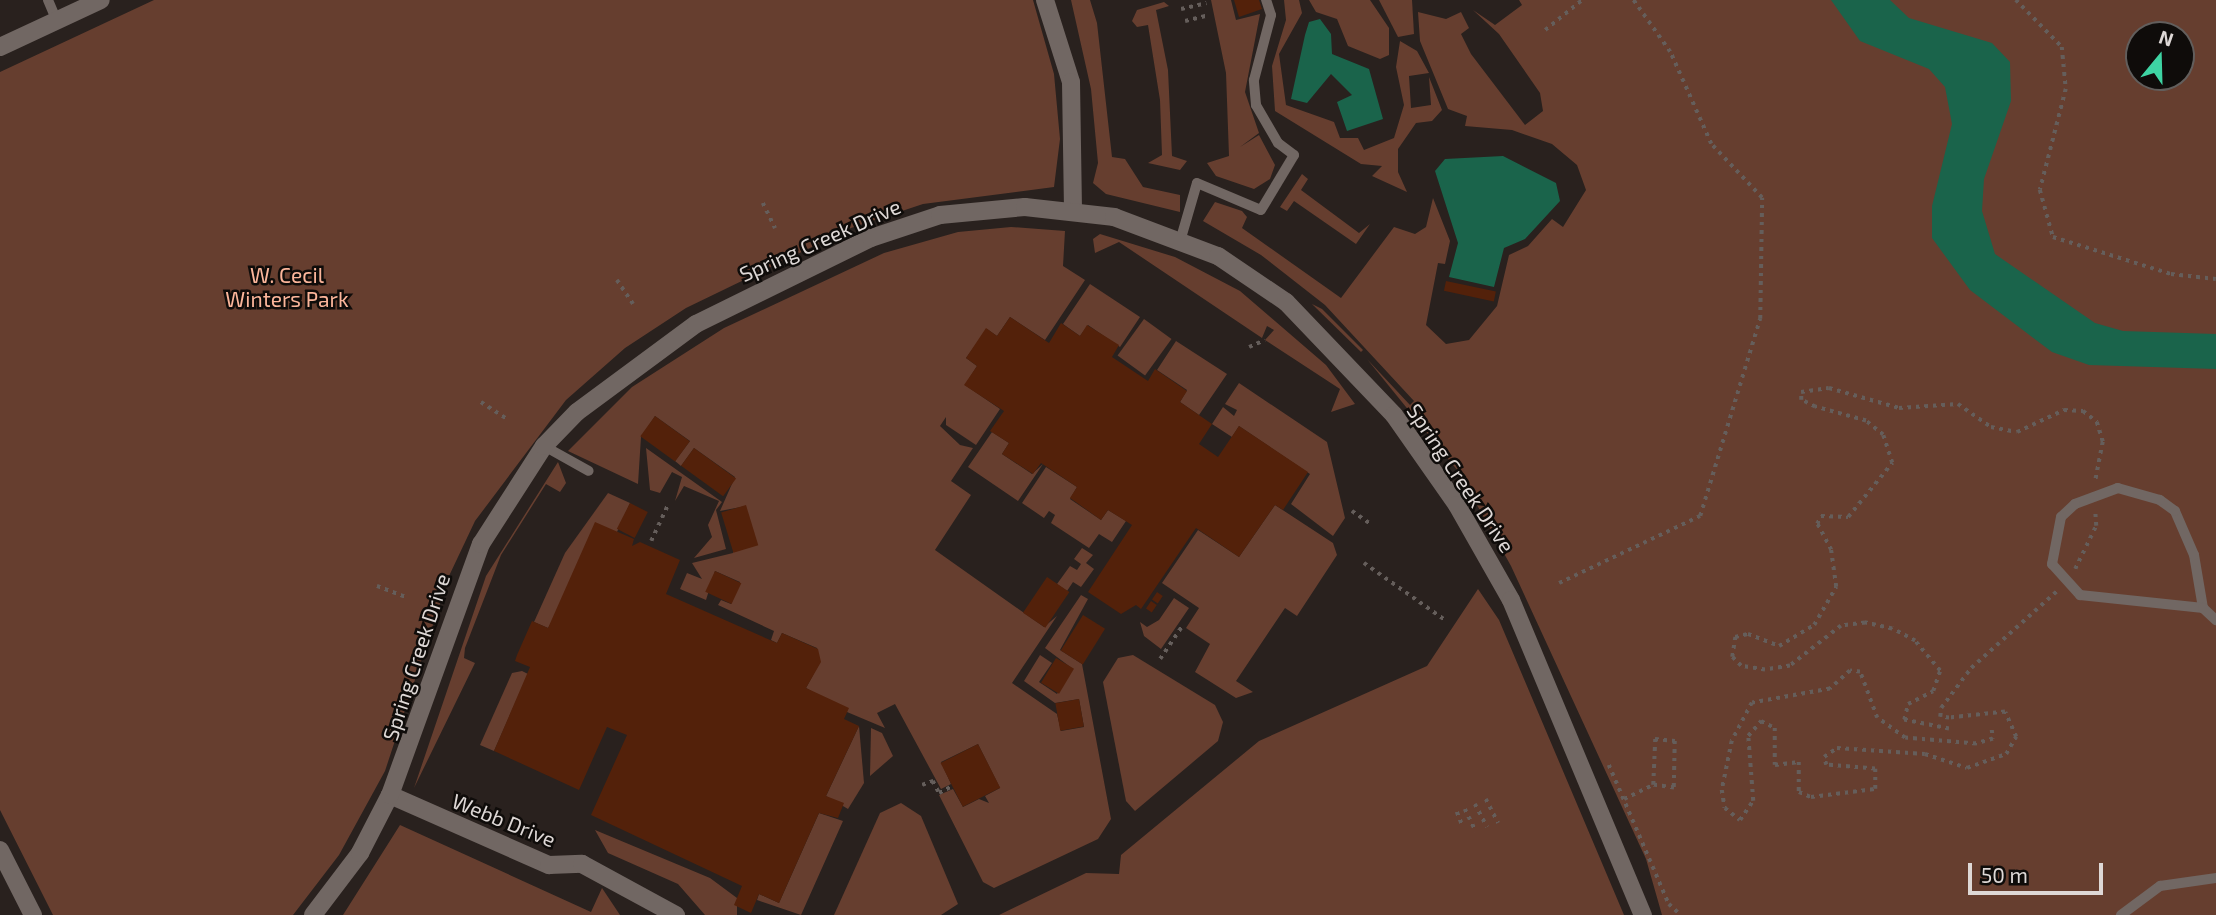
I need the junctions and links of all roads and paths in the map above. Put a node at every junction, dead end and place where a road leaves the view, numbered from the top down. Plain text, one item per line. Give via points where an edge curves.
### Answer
1 (48, 0) edge
2 (101, 0) edge
3 (1045, 0) edge
4 (1266, 0) edge
5 (1582, 0) edge
6 (1633, 0) edge
7 (2017, 0) edge
8 (1206, 3) dead end
9 (1181, 9) dead end
10 (1209, 15) dead end
11 (57, 21) junction
12 (1185, 21) dead end
13 (1545, 30) dead end
14 (0, 47) edge
15 (763, 204) dead end
16 (1073, 209) junction
17 (775, 228) dead end
18 (1181, 238) junction
19 (2216, 279) edge
20 (617, 280) dead end
21 (633, 304) dead end
22 (1265, 340) dead end
23 (1249, 347) dead end
24 (481, 402) dead end
25 (507, 419) dead end
26 (544, 446) junction
27 (589, 471) dead end
28 (2094, 495) junction
29 (667, 507) dead end
30 (1353, 511) dead end
31 (1373, 525) dead end
32 (651, 541) dead end
33 (1364, 563) dead end
34 (2066, 582) junction
35 (1559, 583) dead end
36 (377, 586) dead end
37 (406, 597) dead end
38 (2203, 608) junction
39 (1445, 620) dead end
40 (2216, 620) edge
41 (1182, 626) dead end
42 (1160, 659) dead end
43 (1950, 729) dead end
44 (1992, 730) dead end
45 (1609, 765) dead end
46 (922, 785) dead end
47 (1653, 785) junction
48 (952, 786) dead end
49 (390, 795) junction
50 (1486, 799) dead end
51 (1624, 799) junction
52 (1475, 804) dead end
53 (1465, 809) dead end
54 (1457, 812) dead end
55 (1498, 823) dead end
56 (1463, 827) dead end
57 (1487, 828) dead end
58 (1476, 832) dead end
59 (0, 850) edge
60 (2216, 878) edge
61 (33, 915) edge
62 (313, 915) edge
63 (676, 915) edge
64 (1643, 915) edge
65 (1681, 915) edge
66 (2121, 915) edge

1 - 11 lane
2 - 11 street
3 - 16 street via 1071,82
4 - 18 lane via 1271,15 1254,80 1256,105 1278,144 1294,156 1261,210 1197,183
5 - 13 path
6 - 35 path via 1670,52 1710,144 1762,198 1760,319 1700,516
7 - 19 path via 2062,47 2066,89 2040,190 2053,237 2171,274
8 - 9 path
10 - 12 path
11 - 14 street
15 - 17 path
16 - 18 street, Spring Creek Drive
16 - 26 street, Spring Creek Drive via 940,215 871,238 696,324 608,383
18 - 64 street, Spring Creek Drive via 1286,302 1394,415 1429,463 1489,556 1533,644
20 - 21 path
22 - 23 path
24 - 25 path
26 - 27 lane
26 - 49 street, Spring Creek Drive via 469,571 424,713
28 - 34 path via 2096,526
28 - 34 lane via 2061,517 2052,542 2052,564
28 - 38 lane via 2118,488 2139,491 2175,511 2200,571
28 - 43 path via 2103,442 2097,422 2083,411 2064,410 2017,432 1991,427 1958,404 1899,408 1829,388 1801,392 1801,400 1815,407 1866,421 1883,435 1892,463 1848,517 1821,516 1817,524 1831,550 1836,587 1814,625 1779,646 1748,634 1735,637 1732,657 1753,668 1790,666 1841,626 1892,629 1915,641 1940,671 1933,691 1908,704 1904,720
29 - 32 path
30 - 31 path
33 - 39 path
34 - 38 lane via 2080,595 2107,602
34 - 44 path via 1971,668 1941,708 1940,717 1949,718 2005,712 2016,737 2006,754 1967,768 1925,754 1837,748 1824,758 1826,765 1875,769 1875,789 1811,797 1799,792 1799,762 1775,765 1775,728 1761,721 1748,736 1753,801 1740,820 1725,807 1722,790 1732,741 1752,703 1830,690 1850,671 1860,672 1877,718 1905,738 1976,744 1993,739
36 - 37 path
38 - 40 lane
41 - 42 path
45 - 51 path
46 - 48 path via 933,781 939,793
47 - 47 path via 1656,739 1675,741 1674,788
47 - 51 path
49 - 62 street, Spring Creek Drive via 360,853
49 - 63 street, Webb Drive via 548,865 582,864
50 - 55 path
51 - 65 path via 1669,904
52 - 57 path
53 - 58 path
54 - 56 path
59 - 61 street
60 - 66 lane via 2160,887

